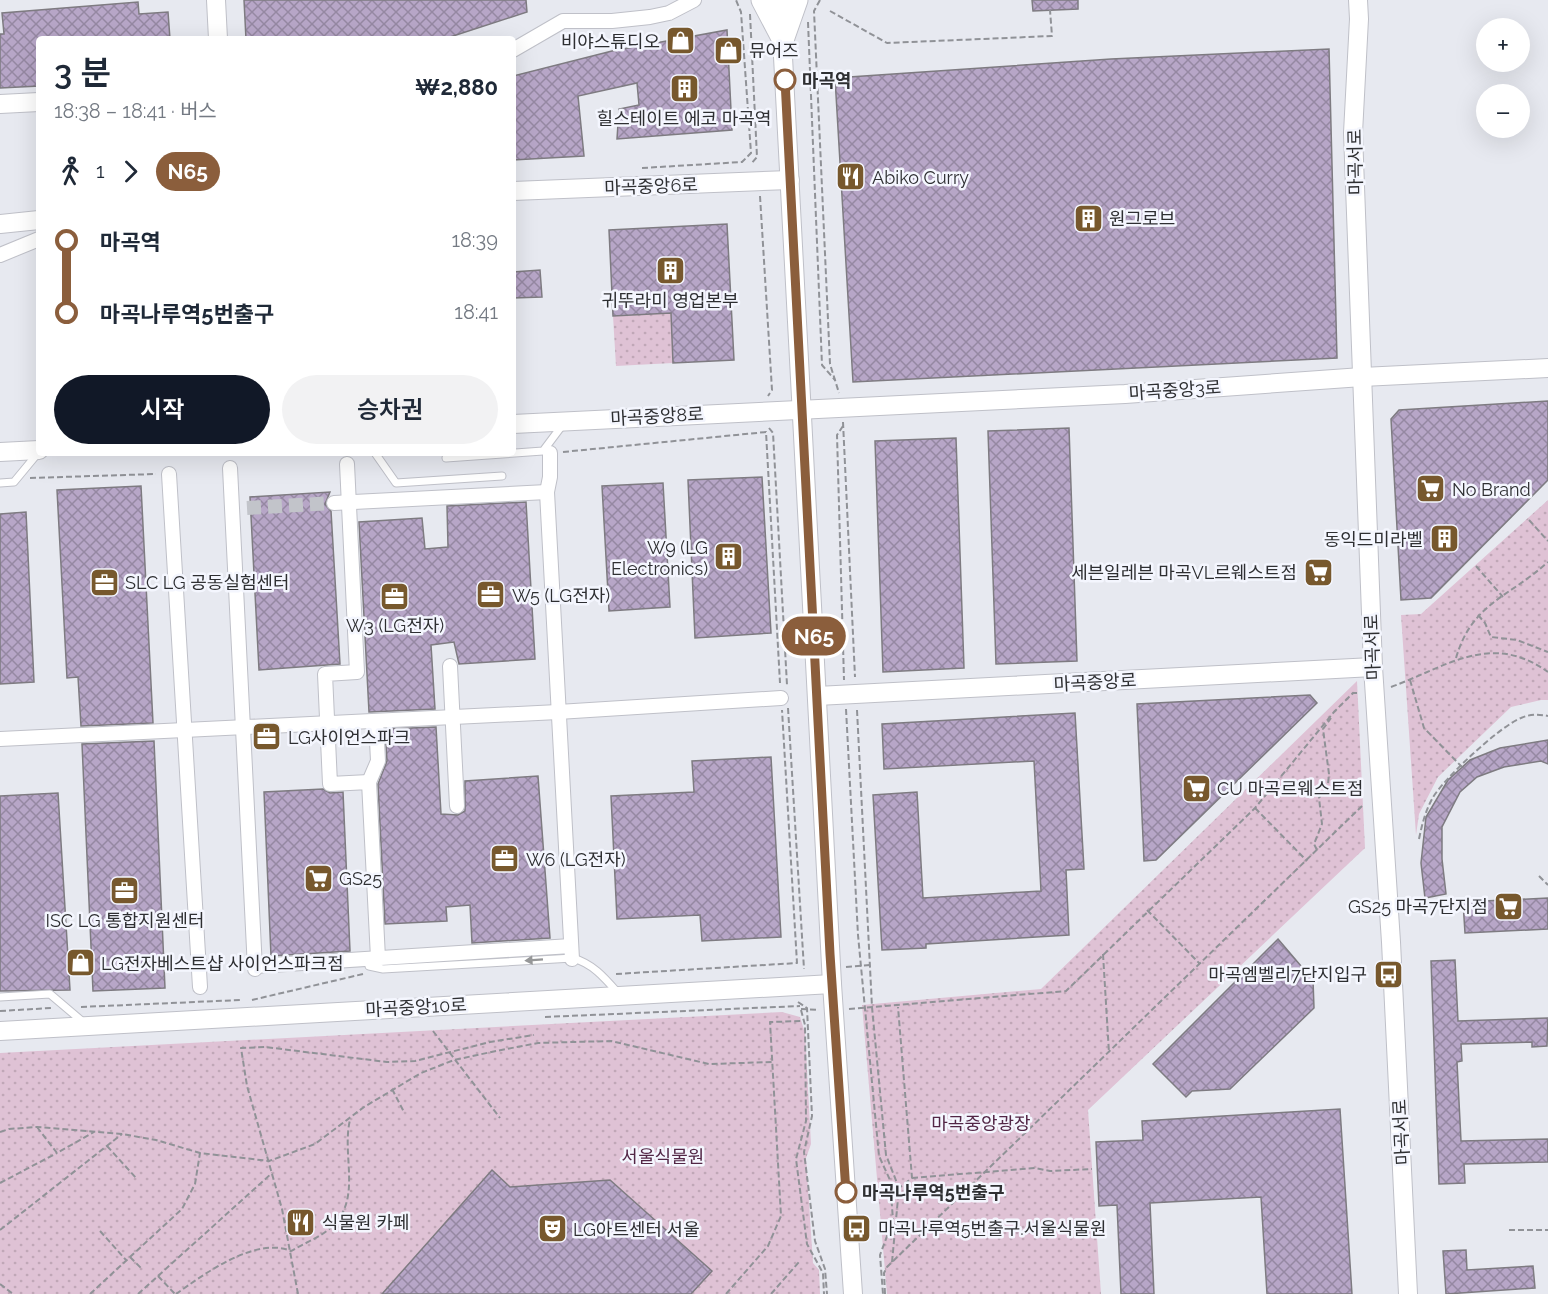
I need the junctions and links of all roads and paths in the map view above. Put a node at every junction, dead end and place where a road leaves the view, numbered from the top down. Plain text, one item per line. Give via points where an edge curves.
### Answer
1 (216, 0) edge
2 (694, 0) edge
3 (736, 0) edge
4 (780, 0) edge
5 (797, 0) edge
6 (820, 0) edge
7 (1358, 0) edge
8 (756, 5) edge
9 (830, 10) dead end
10 (1050, 10) dead end
11 (808, 22) dead end
12 (218, 36) edge
13 (783, 40) junction
14 (516, 48) edge
15 (36, 102) edge
16 (0, 104) edge
17 (747, 157) junction
18 (642, 168) dead end
19 (790, 180) junction
20 (516, 191) edge
21 (760, 195) dead end
22 (36, 220) edge
23 (0, 224) edge
24 (36, 240) edge
25 (0, 255) edge
26 (1548, 368) edge
27 (1362, 377) junction
28 (766, 399) dead end
29 (801, 409) junction
30 (566, 421) junction
31 (516, 424) edge
32 (36, 451) edge
33 (0, 452) edge
34 (516, 453) edge
35 (550, 453) dead end
36 (36, 455) edge
37 (377, 456) edge
38 (474, 456) edge
39 (446, 458) dead end
40 (347, 464) dead end
41 (230, 468) dead end
42 (169, 474) joint
43 (502, 476) dead end
44 (17, 479) junction
45 (0, 483) edge
46 (547, 492) junction
47 (341, 502) junction
48 (1529, 520) dead end
49 (1548, 542) edge
50 (1548, 562) edge
51 (1476, 566) dead end
52 (1503, 597) junction
53 (1478, 615) junction
54 (1548, 652) edge
55 (1456, 658) junction
56 (450, 666) dead end
57 (1373, 667) junction
58 (1548, 672) edge
59 (1410, 680) junction
60 (1374, 694) junction
61 (850, 695) junction
62 (817, 696) junction
63 (781, 698) dead end
64 (558, 712) junction
65 (1334, 712) junction
66 (1548, 716) edge
67 (453, 717) junction
68 (376, 721) junction
69 (326, 723) junction
70 (244, 727) junction
71 (184, 730) junction
72 (0, 739) edge
73 (1461, 767) junction
74 (369, 782) junction
75 (458, 806) dead end
76 (1362, 806) dead end
77 (1255, 807) junction
78 (1419, 839) dead end
79 (1318, 850) junction
80 (1307, 861) junction
81 (1539, 876) dead end
82 (1548, 885) edge
83 (1147, 910) junction
84 (572, 954) junction
85 (1103, 954) junction
86 (1200, 964) junction
87 (374, 965) junction
88 (832, 984) junction
89 (200, 987) dead end
90 (619, 996) junction
91 (0, 997) edge
92 (898, 1006) junction
93 (872, 1007) junction
94 (66, 1008) junction
95 (801, 1009) junction
96 (0, 1011) edge
97 (807, 1011) junction
98 (804, 1021) junction
99 (87, 1026) junction
100 (0, 1031) edge
101 (433, 1031) dead end
102 (534, 1035) dead end
103 (447, 1052) junction
104 (1109, 1053) junction
105 (454, 1060) junction
106 (773, 1062) junction
107 (392, 1089) junction
108 (404, 1112) dead end
109 (351, 1118) junction
110 (500, 1118) dead end
111 (37, 1127) junction
112 (0, 1130) edge
113 (96, 1131) junction
114 (122, 1134) junction
115 (107, 1146) junction
116 (57, 1153) junction
117 (200, 1153) junction
118 (269, 1161) junction
119 (1092, 1168) dead end
120 (985, 1172) junction
121 (272, 1173) junction
122 (912, 1178) junction
123 (137, 1179) dead end
124 (0, 1182) edge
125 (899, 1188) junction
126 (0, 1230) edge
127 (1509, 1230) dead end
128 (1548, 1230) edge
129 (100, 1231) dead end
130 (291, 1251) junction
131 (130, 1257) junction
132 (126, 1260) junction
133 (799, 1262) dead end
134 (892, 1262) junction
135 (141, 1268) dead end
136 (158, 1276) junction
137 (0, 1284) edge
138 (13, 1294) edge
139 (90, 1294) edge
140 (138, 1294) edge
141 (175, 1294) edge
142 (298, 1294) edge
143 (726, 1294) edge
144 (771, 1294) edge
145 (826, 1294) edge
146 (853, 1294) edge
147 (884, 1294) edge
148 (1408, 1294) edge

1 - 12 street
2 - 14 street via 669,13 612,21 563,21
3 - 17 path via 741,12 751,153
4 - 13 street
5 - 13 main road
6 - 11 path via 814,22 830,364 837,382 822,365
7 - 27 street, 마곡서로 via 1353,133
8 - 13 main road
8 - 17 path via 757,156 751,164
9 - 10 path via 886,43 1052,36
13 - 19 street
15 - 16 street
17 - 18 path via 742,162
19 - 20 street, 마곡중앙6로
19 - 29 street
21 - 28 path via 772,390
22 - 23 street
24 - 25 street
26 - 27 street, 마곡중앙3로
27 - 29 street, 마곡중앙3로 via 1125,394
27 - 57 street, 마곡서로
29 - 30 street, 마곡중앙8로
29 - 62 street
30 - 31 street, 마곡중앙8로
30 - 34 lane via 543,451
32 - 33 street
35 - 46 street
36 - 44 lane
37 - 43 lane via 396,483
38 - 39 lane
40 - 47 street
41 - 70 street via 240,508
42 - 44 path
42 - 71 street
44 - 45 lane
46 - 47 street
46 - 64 street
47 - 69 street via 357,672 325,674
48 - 49 path
50 - 52 path
51 - 52 path
52 - 53 path
53 - 54 path via 1491,637 1517,640
53 - 55 path via 1468,627
55 - 58 path via 1502,654 1527,660
55 - 59 path
56 - 67 street
57 - 60 street, 마곡서로
57 - 61 street, 마곡중앙로
59 - 60 path
59 - 73 path via 1424,728
60 - 65 path via 1353,693
60 - 148 street, 마곡서로
61 - 61 path via 837,435 844,424
61 - 62 street, 마곡중앙로
61 - 93 path
61 - 147 path via 859,945 879,1156 890,1180 893,1220 880,1255
62 - 88 street
63 - 64 street
64 - 67 street
64 - 84 street
65 - 77 path
65 - 79 path via 1323,729 1329,774 1318,798 1322,824 1314,844
66 - 73 path via 1521,717
67 - 68 street
67 - 75 street
68 - 69 street
68 - 74 street via 378,761
69 - 70 street
69 - 74 street via 330,784
70 - 71 street
70 - 87 street via 255,967
71 - 72 street
71 - 89 street
73 - 78 path via 1431,800
74 - 87 street
76 - 79 path
77 - 80 path
77 - 83 path
79 - 80 path
80 - 86 path
81 - 82 path
83 - 85 path
83 - 86 path
84 - 87 street
84 - 90 lane via 602,974
85 - 92 path via 1066,991
85 - 104 path
86 - 104 path
87 - 94 path via 254,1000
88 - 90 street, 마곡중앙10로
88 - 146 street
90 - 99 street, 마곡중앙10로
91 - 94 lane via 50,994
92 - 93 path
92 - 122 path
93 - 125 path via 886,1155
94 - 96 path
94 - 99 lane
95 - 97 path
95 - 97 path via 797,1001
95 - 98 path
97 - 145 path via 812,1116 804,1152
98 - 106 path via 770,1022
98 - 145 path via 806,1121 796,1159 807,1244 823,1273
99 - 100 street, 마곡중앙10로
101 - 103 path
102 - 103 path
103 - 105 path
103 - 118 path via 415,1061 387,1062 241,1047 247,1086
104 - 120 path
105 - 106 path via 538,1043 611,1041 709,1064
105 - 107 path
105 - 110 path
106 - 143 path via 781,1216 768,1246
107 - 108 path
107 - 109 path
109 - 118 path via 315,1144
109 - 130 path via 346,1141 350,1190 342,1214 329,1229
111 - 112 path
111 - 113 path
111 - 116 path
113 - 114 path
113 - 116 path
114 - 115 path
114 - 117 path
115 - 123 path
115 - 126 path
116 - 124 path
117 - 118 path
117 - 131 path via 195,1184 182,1209
118 - 121 path
119 - 120 path
120 - 122 path
120 - 134 path
121 - 130 path
121 - 136 path
122 - 125 path
125 - 134 path
127 - 128 path
129 - 132 path
130 - 141 path via 278,1249 242,1255 204,1273
130 - 142 path
131 - 132 path
131 - 135 path
132 - 139 path
133 - 144 path
134 - 147 path via 884,1273
136 - 140 path
136 - 141 path
137 - 138 path

